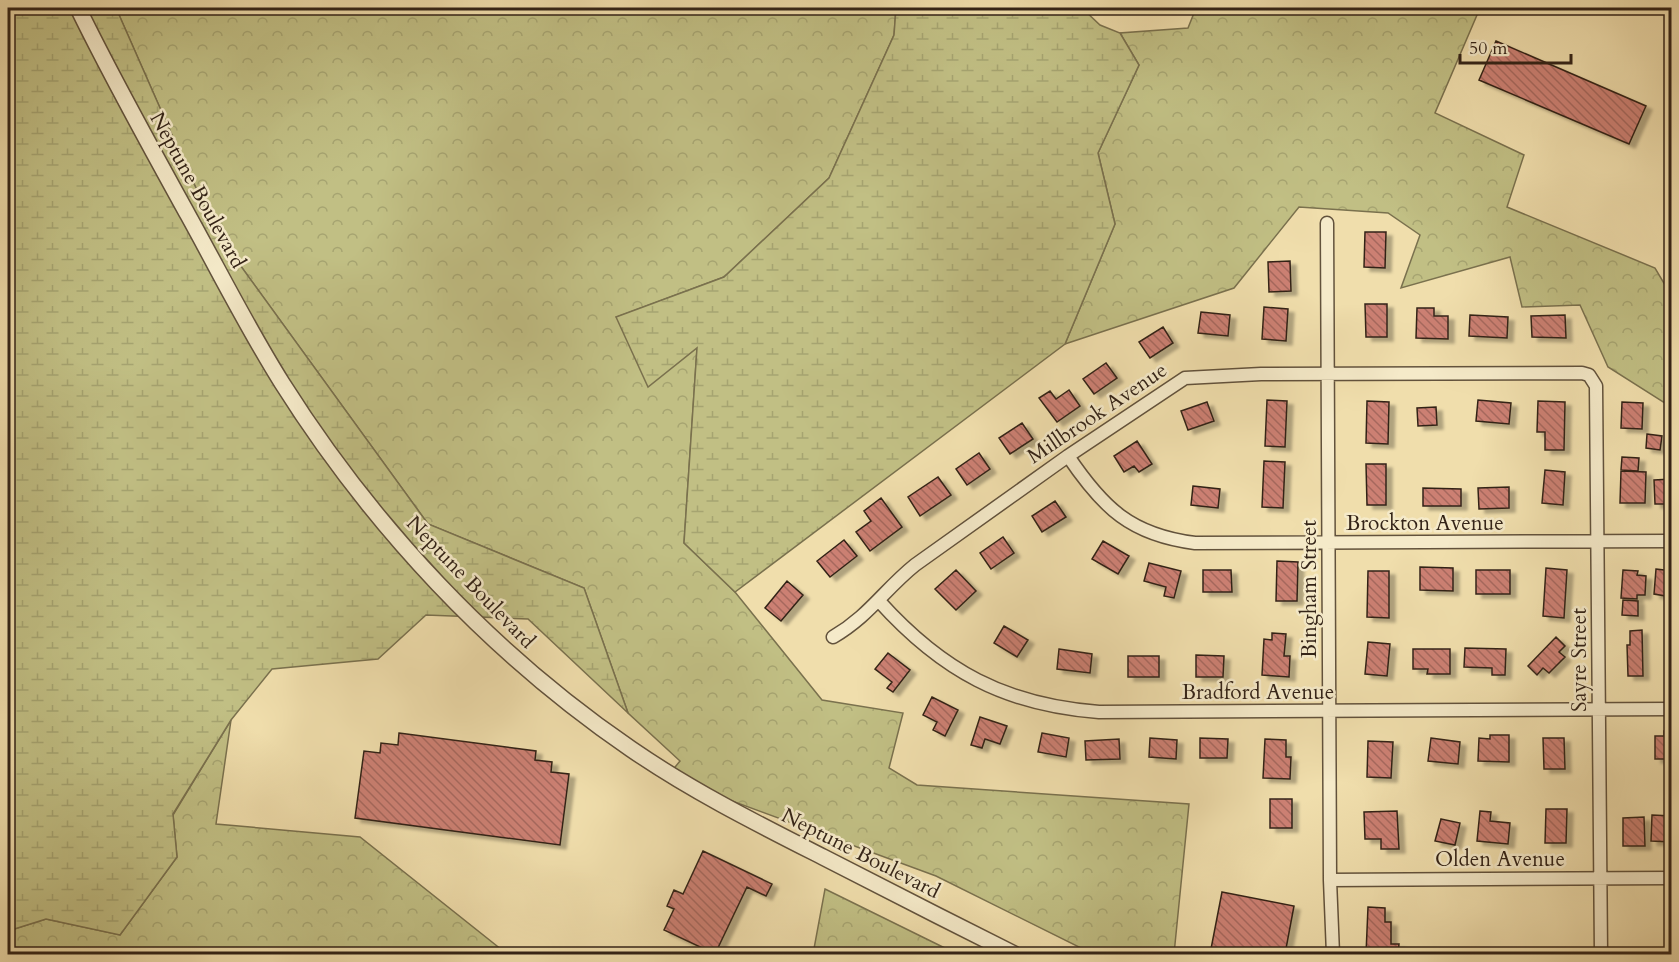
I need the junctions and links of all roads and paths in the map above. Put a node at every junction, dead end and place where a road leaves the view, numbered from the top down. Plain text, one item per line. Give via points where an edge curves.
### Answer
1 (78, 8) edge
2 (1327, 223) dead end
3 (1582, 373) joint
4 (1327, 374) junction
5 (1068, 456) junction
6 (1671, 540) edge
7 (1598, 541) junction
8 (1328, 543) junction
9 (879, 601) junction
10 (833, 638) dead end
11 (1671, 709) edge
12 (1599, 710) junction
13 (1329, 711) junction
14 (1600, 878) junction
15 (1671, 878) edge
16 (1330, 880) junction
17 (1014, 954) edge
18 (1333, 954) edge
19 (1600, 954) edge

1 - 17 street, Neptune Boulevard via 281,381 333,459 396,538 458,605 551,690 681,781 730,810
2 - 4 street, Bingham Street
3 - 4 street, Millbrook Avenue
3 - 7 street, Sayre Street via 1589,375 1596,386
4 - 5 street, Millbrook Avenue via 1185,378
4 - 8 street, Bingham Street
5 - 8 street, Brockton Avenue via 1102,502 1156,534 1195,543
5 - 9 street, Millbrook Avenue via 898,578
6 - 7 street, Brockton Avenue
7 - 8 street, Brockton Avenue
7 - 12 street, Sayre Street
8 - 13 street, Bingham Street
9 - 10 street, Millbrook Avenue via 853,626
9 - 13 street, Bradford Avenue via 923,645 952,667 996,690 1038,704 1100,712
11 - 12 street, Bradford Avenue
12 - 13 street, Bradford Avenue
12 - 14 street, Sayre Street
13 - 16 street, Bingham Street
14 - 15 street, Olden Avenue
14 - 16 street, Olden Avenue
14 - 19 street, Sayre Street
16 - 18 street, Bingham Street

